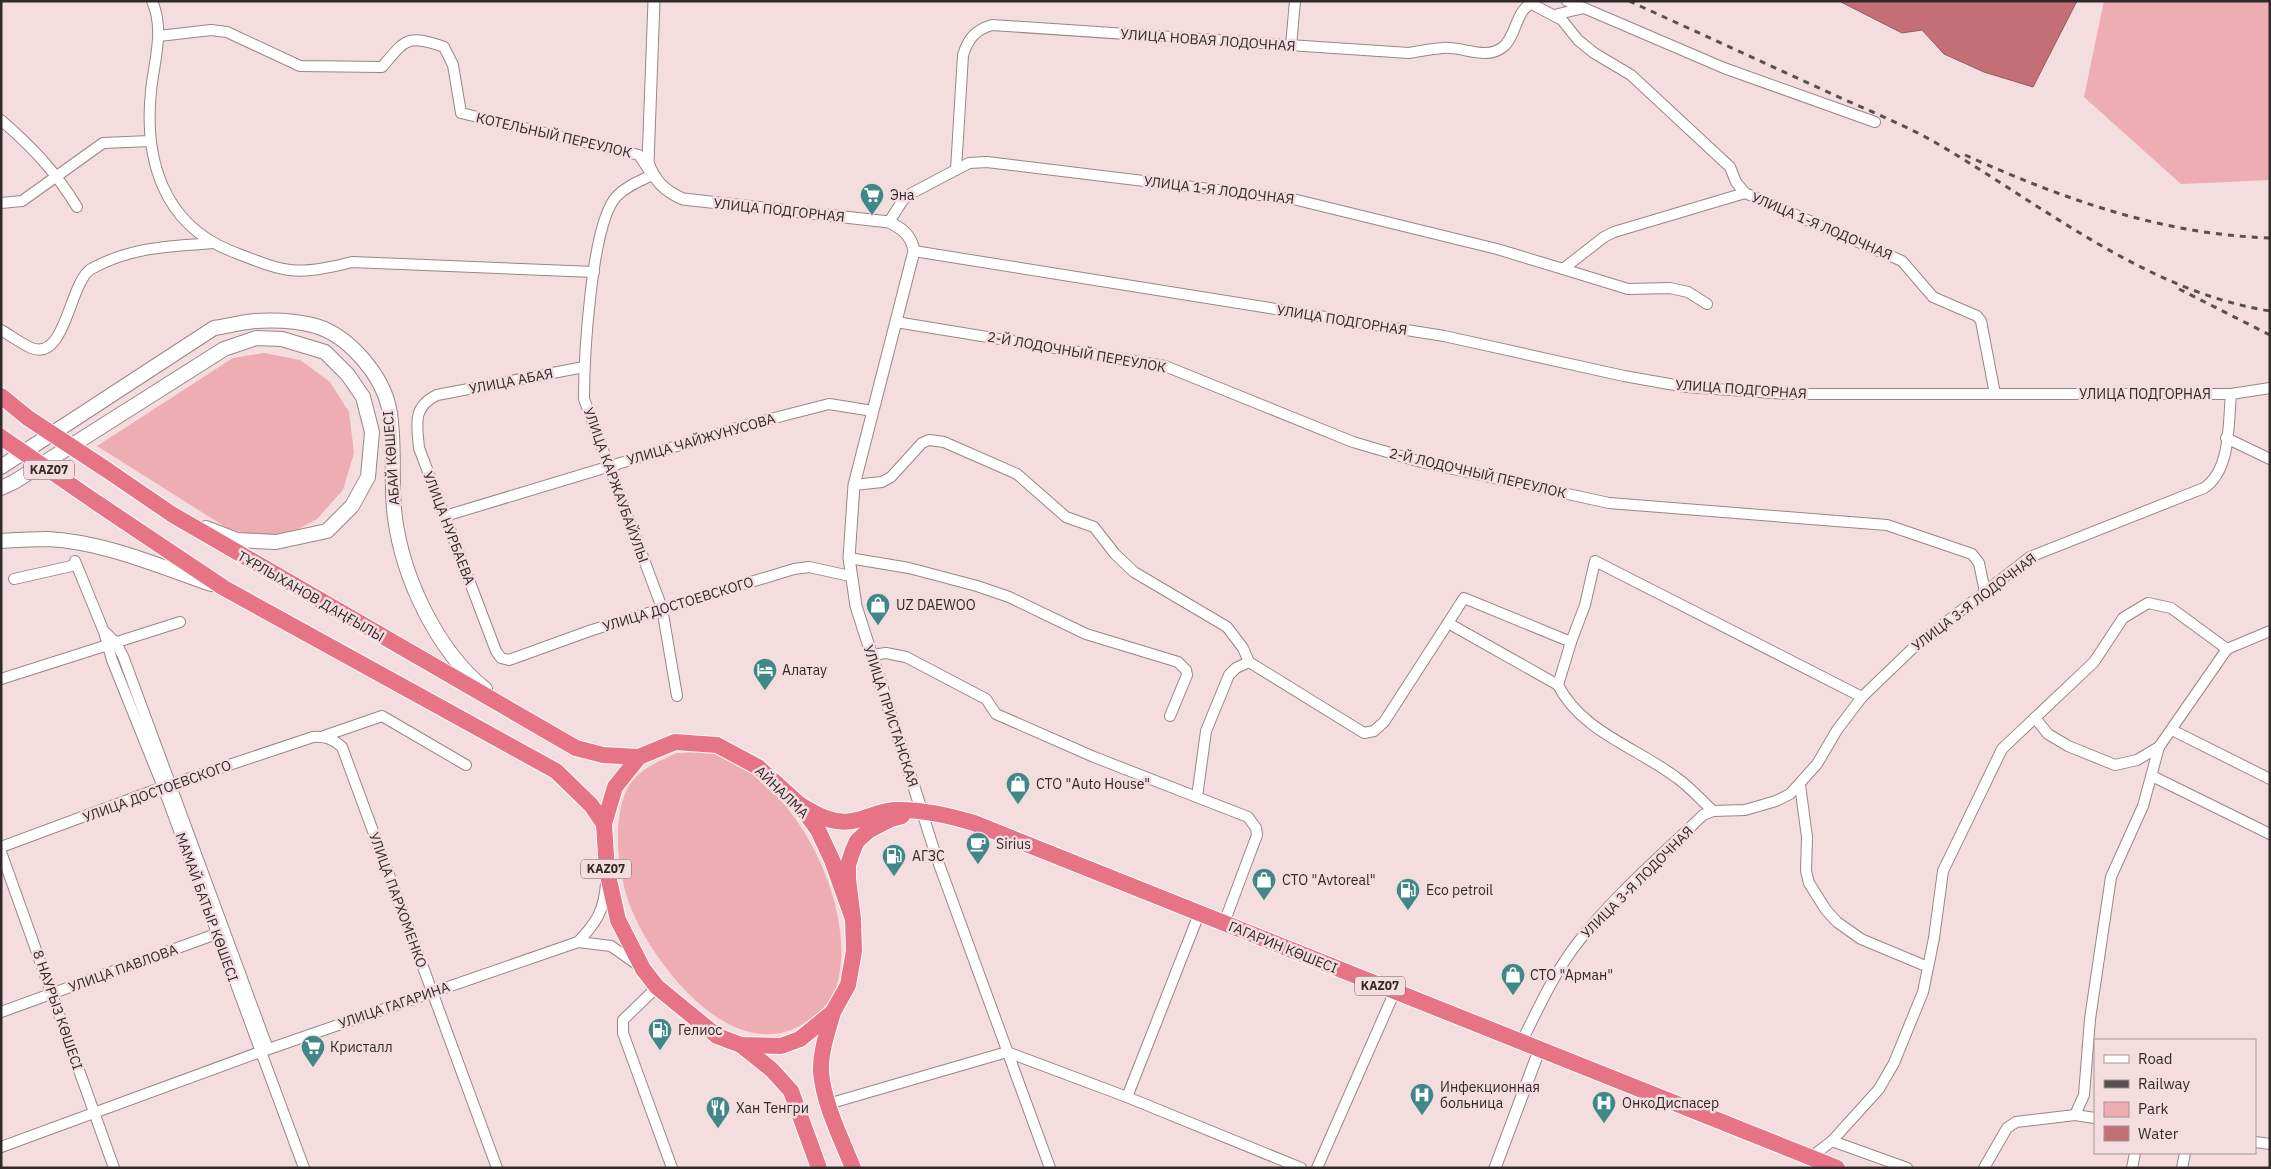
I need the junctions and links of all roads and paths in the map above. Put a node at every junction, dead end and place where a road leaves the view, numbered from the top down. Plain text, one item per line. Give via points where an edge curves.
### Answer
1 (152, 1) edge
2 (654, 1) edge
3 (1295, 1) edge
4 (1567, 1) edge
5 (1584, 8) junction
6 (1554, 15) junction
7 (159, 36) junction
8 (1291, 46) junction
9 (1, 120) edge
10 (1875, 122) dead end
11 (150, 141) junction
12 (956, 170) junction
13 (652, 174) junction
14 (57, 175) junction
15 (1745, 193) junction
16 (1, 203) edge
17 (77, 207) dead end
18 (889, 222) junction
19 (214, 242) junction
20 (914, 251) junction
21 (1563, 269) junction
22 (594, 272) junction
23 (1708, 304) dead end
24 (896, 322) junction
25 (1, 330) edge
26 (584, 367) junction
27 (2270, 388) edge
28 (1995, 394) junction
29 (2231, 394) junction
30 (437, 395) joint
31 (1, 396) edge
32 (873, 411) junction
33 (1, 437) edge
34 (2226, 438) junction
35 (2270, 459) edge
36 (608, 466) junction
37 (1, 468) edge
38 (854, 485) junction
39 (1, 488) edge
40 (173, 515) junction
41 (445, 516) junction
42 (1, 541) edge
43 (849, 558) junction
44 (850, 576) junction
45 (14, 579) dead end
46 (224, 588) junction
47 (1985, 592) junction
48 (662, 608) junction
49 (180, 622) dead end
50 (1448, 622) junction
51 (2270, 631) edge
52 (1571, 642) junction
53 (111, 645) junction
54 (2227, 649) junction
55 (871, 655) junction
56 (509, 660) joint
57 (1249, 662) junction
58 (1, 679) edge
59 (1558, 685) junction
60 (677, 696) dead end
61 (1862, 697) junction
62 (1170, 716) dead end
63 (2035, 718) junction
64 (526, 722) junction
65 (2172, 730) junction
66 (324, 736) junction
67 (2159, 747) junction
68 (640, 756) junction
69 (466, 765) dead end
70 (2152, 776) junction
71 (2270, 779) edge
72 (1800, 785) junction
73 (167, 786) junction
74 (1197, 797) junction
75 (799, 804) junction
76 (1713, 811) junction
77 (922, 812) junction
78 (604, 824) junction
79 (2270, 834) edge
80 (1, 847) edge
81 (1, 852) edge
82 (606, 871) junction
83 (1199, 914) junction
84 (853, 919) junction
85 (1224, 923) junction
86 (216, 934) junction
87 (578, 942) junction
88 (1928, 967) junction
89 (643, 969) junction
90 (658, 987) junction
91 (1395, 991) junction
92 (431, 992) junction
93 (53, 993) junction
94 (1, 1012) edge
95 (833, 1012) junction
96 (1522, 1041) junction
97 (741, 1045) junction
98 (1540, 1048) junction
99 (264, 1050) junction
100 (1007, 1052) junction
101 (1127, 1097) junction
102 (828, 1104) junction
103 (94, 1114) junction
104 (2075, 1114) junction
105 (2094, 1118) edge
106 (1832, 1141) junction
107 (2256, 1142) edge
108 (2270, 1144) edge
109 (1, 1147) edge
110 (2134, 1154) edge
111 (2184, 1154) edge
112 (1811, 1157) junction
113 (114, 1168) edge
114 (304, 1168) edge
115 (497, 1168) edge
116 (672, 1168) edge
117 (819, 1168) edge
118 (853, 1168) edge
119 (1050, 1168) edge
120 (1301, 1168) edge
121 (1317, 1168) edge
122 (1495, 1168) edge
123 (1837, 1168) edge
124 (1907, 1168) edge
125 (1984, 1168) edge
126 (2132, 1168) edge
127 (2182, 1168) edge

1 - 7 street via 159,20
2 - 13 street via 648,162
3 - 8 street
4 - 5 street
5 - 6 street
5 - 10 street via 1724,68
6 - 8 street, УЛИЦА НОВАЯ ЛОДОЧНАЯ via 1532,4 1527,5 1503,47 1493,53 1455,48 1409,53
6 - 15 street, УЛИЦА 1-Я ЛОДОЧНАЯ via 1578,40 1631,75 1680,119 1730,166 1736,182
7 - 11 street via 150,92
7 - 13 street, КОТЕЛЬНЫЙ ПЕРЕУЛОК via 211,30 226,32 300,66 344,67 382,67 402,43 422,39 444,47 453,66 460,113 639,155
8 - 12 street, УЛИЦА НОВАЯ ЛОДОЧНАЯ via 992,25 982,28 967,43 963,55
9 - 14 street
11 - 14 street via 102,143
11 - 19 street via 168,201 181,218
12 - 18 street, УЛИЦА 1-Я ЛОДОЧНАЯ via 903,200
12 - 21 street, УЛИЦА 1-Я ЛОДОЧНАЯ via 969,163 987,162 1293,199 1496,248
13 - 18 street, УЛИЦА ПОДГОРНАЯ via 662,187 683,199
13 - 22 street, УЛИЦА КАРЖАУБАЙУЛЫ via 627,188 608,209
14 - 16 street via 22,201
14 - 17 street
15 - 21 street, УЛИЦА 1-Я ЛОДОЧНАЯ via 1614,232
15 - 28 street, УЛИЦА 1-Я ЛОДОЧНАЯ via 1902,261 1933,297 1977,316 1981,321
18 - 20 street, УЛИЦА ПОДГОРНАЯ via 907,233
19 - 22 street via 275,268 295,272 317,271 352,262
19 - 25 street via 144,248 90,270 80,280 60,334 53,344 33,348
20 - 24 street, УЛИЦА ПРИСТАНСКАЯ
20 - 28 street, УЛИЦА ПОДГОРНАЯ via 1444,336 1624,376 1686,386 1786,394
21 - 23 street, УЛИЦА 1-Я ЛОДОЧНАЯ via 1628,289 1670,288 1688,292
22 - 26 street, УЛИЦА КАРЖАУБАЙУЛЫ
24 - 32 street, УЛИЦА ПРИСТАНСКАЯ
24 - 47 street, 2-Й ЛОДОЧНЫЙ ПЕРЕУЛОК via 1165,366 1353,442 1421,462 1609,503 1887,525 1972,554 1979,563
26 - 30 street, УЛИЦА АБАЯ
26 - 36 street, УЛИЦА КАРЖАУБАЙУЛЫ via 584,399
27 - 29 street, УЛИЦА ПОДГОРНАЯ
28 - 29 street, УЛИЦА ПОДГОРНАЯ
29 - 34 street, УЛИЦА 3-Я ЛОДОЧНАЯ
30 - 41 street, УЛИЦА НУРБАЕВА via 425,401 418,414 419,448
31 - 40 highway, ТҰРЛЫХАНОВ ДАҢҒЫЛЫ / KAZ07, bridge via 28,418
32 - 36 street, УЛИЦА ЧАЙЖУНУСОВА via 829,404
32 - 38 street, УЛИЦА ПРИСТАНСКАЯ
33 - 46 highway, KAZ07, bridge
34 - 35 street
34 - 47 street, УЛИЦА 3-Я ЛОДОЧНАЯ via 2217,476 2204,488 2030,557
36 - 41 street, УЛИЦА ЧАЙЖУНУСОВА
36 - 48 street, УЛИЦА КАРЖАУБАЙУЛЫ
37 - 64 main road, АБАЙ КӨШЕСІ via 214,328 255,321 317,326 347,344 381,384 389,409 395,518 404,560 431,626 471,678
38 - 43 street, УЛИЦА ПРИСТАНСКАЯ
38 - 57 street via 882,482 891,477 922,443 929,440 952,445 1018,474 1066,517 1094,527 1134,572 1227,627
39 - 40 main road, АБАЙ КӨШЕСІ via 224,349 256,338 282,339 326,352 348,375 363,397 372,432 368,477 352,506 326,531 276,542 237,540
40 - 64 highway, ТҰРЛЫХАНОВ ДАҢҒЫЛЫ / KAZ07
41 - 56 street, УЛИЦА НУРБАЕВА via 496,651 501,658
42 - 46 main road via 48,539 90,545
43 - 44 street, УЛИЦА ПРИСТАНСКАЯ
43 - 62 street via 910,568 977,586 1009,597 1086,634 1178,662 1187,675
44 - 48 street, УЛИЦА ДОСТОЕВСКОГО via 809,567 794,569
44 - 55 street, УЛИЦА ПРИСТАНСКАЯ
45 - 53 street, МАМАЙ БАТЫР КӨШЕСІ via 75,563
46 - 78 highway, KAZ07 via 556,770 591,805
47 - 61 street, УЛИЦА 3-Я ЛОДОЧНАЯ via 1913,648
48 - 56 street, УЛИЦА ДОСТОЕВСКОГО
48 - 60 street, УЛИЦА КАРЖАУБАЙУЛЫ
49 - 53 street
50 - 52 street via 1464,598
50 - 57 street via 1384,722 1374,731 1364,733
50 - 59 street
51 - 54 street
52 - 59 street
52 - 61 street via 1585,605 1595,561
53 - 58 street
53 - 73 street, МАМАЙ БАТЫР КӨШЕСІ
54 - 63 street via 2171,608 2148,603 2124,618 2094,662
54 - 65 street
55 - 74 street via 886,653 906,657 986,699 996,714
55 - 77 street, УЛИЦА ПРИСТАНСКАЯ
57 - 74 street via 1228,675 1206,731
59 - 76 street via 1565,699 1583,719 1677,778
61 - 72 street, УЛИЦА 3-Я ЛОДОЧНАЯ
63 - 67 street via 2048,734 2068,746 2115,765 2137,760
63 - 88 street via 2002,749 1943,871
64 - 68 highway, ТҰРЛЫХАНОВ ДАҢҒЫЛЫ / KAZ07 via 576,748 603,755
65 - 67 street
65 - 71 street
66 - 69 street via 382,716
66 - 73 street, УЛИЦА ДОСТОЕВСКОГО
66 - 92 street, УЛИЦА ПАРХОМЕНКО via 342,747
67 - 70 street
68 - 75 highway, АЙНАЛМА / KAZ07 via 675,742 717,745 758,767
68 - 78 highway, АЙНАЛМА / KAZ07 via 615,787
70 - 79 street
70 - 104 street via 2143,806 2111,878 2090,1019 2084,1095
72 - 76 street, УЛИЦА 3-Я ЛОДОЧНАЯ via 1776,801 1745,810
72 - 88 street via 1809,883 1826,910 1861,940
73 - 80 street, УЛИЦА ДОСТОЕВСКОГО
73 - 86 street, МАМАЙ БАТЫР КӨШЕСІ
73 - 99 street, МАМАЙ БАТЫР КӨШЕСІ
74 - 85 street via 1248,817 1256,828
75 - 77 highway, KAZ07 via 836,822 854,821 886,811
75 - 84 highway, АЙНАЛМА / KAZ07 via 818,830
76 - 96 street, УЛИЦА 3-Я ЛОДОЧНАЯ via 1703,815 1604,911 1577,942 1548,988
77 - 83 highway, ГАГАРИН КӨШЕСІ / KAZ07 via 941,813 974,823
77 - 84 highway, KAZ07 via 891,819 868,831 858,841 848,865
77 - 100 street, УЛИЦА ПРИСТАНСКАЯ
78 - 82 highway, АЙНАЛМА / KAZ07
81 - 93 street, 8 НАУРЫЗ КӨШЕСІ
82 - 87 street via 605,897 597,921
82 - 89 highway, АЙНАЛМА / KAZ07 via 618,920
83 - 85 highway, ГАГАРИН КӨШЕСІ / KAZ07
83 - 101 street
84 - 95 highway, АЙНАЛМА / KAZ07 via 854,951 848,984
85 - 91 highway, ГАГАРИН КӨШЕСІ / KAZ07
86 - 93 street, УЛИЦА ПАВЛОВА
86 - 99 street, МАМАЙ БАТЫР КӨШЕСІ
87 - 89 street, УЛИЦА ГАГАРИНА via 611,946
87 - 92 street, УЛИЦА ГАГАРИНА
88 - 106 street via 1923,992 1894,1063 1879,1089
89 - 90 highway, АЙНАЛМА / KAZ07
90 - 97 highway, АЙНАЛМА / KAZ07 via 717,1036
90 - 116 street via 623,1020 623,1033
91 - 96 highway, ГАГАРИН КӨШЕСІ / KAZ07
91 - 121 street
92 - 99 street, УЛИЦА ГАГАРИНА
92 - 115 street, УЛИЦА ПАРХОМЕНКО
93 - 94 street, УЛИЦА ПАВЛОВА
93 - 103 street, 8 НАУРЫЗ КӨШЕСІ
95 - 97 highway, АЙНАЛМА / KAZ07 via 800,1039 781,1046
95 - 102 highway via 821,1072
96 - 98 highway, ГАГАРИН КӨШЕСІ / KAZ07
97 - 117 highway via 772,1070 791,1091
98 - 112 highway, ГАГАРИН КӨШЕСІ / KAZ07
98 - 122 street
99 - 103 street, УЛИЦА ГАГАРИНА
99 - 114 street, МАМАЙ БАТЫР КӨШЕСІ
100 - 101 street
100 - 102 street
100 - 119 street, УЛИЦА ПРИСТАНСКАЯ
101 - 120 street
102 - 118 highway
103 - 109 street, УЛИЦА ГАГАРИНА
103 - 113 street, 8 НАУРЫЗ КӨШЕСІ
104 - 105 street
104 - 125 street via 2016,1122 2007,1128
106 - 112 street
106 - 124 street
107 - 108 street
110 - 126 street
111 - 127 street
112 - 123 highway, ГАГАРИН КӨШЕСІ / KAZ07

